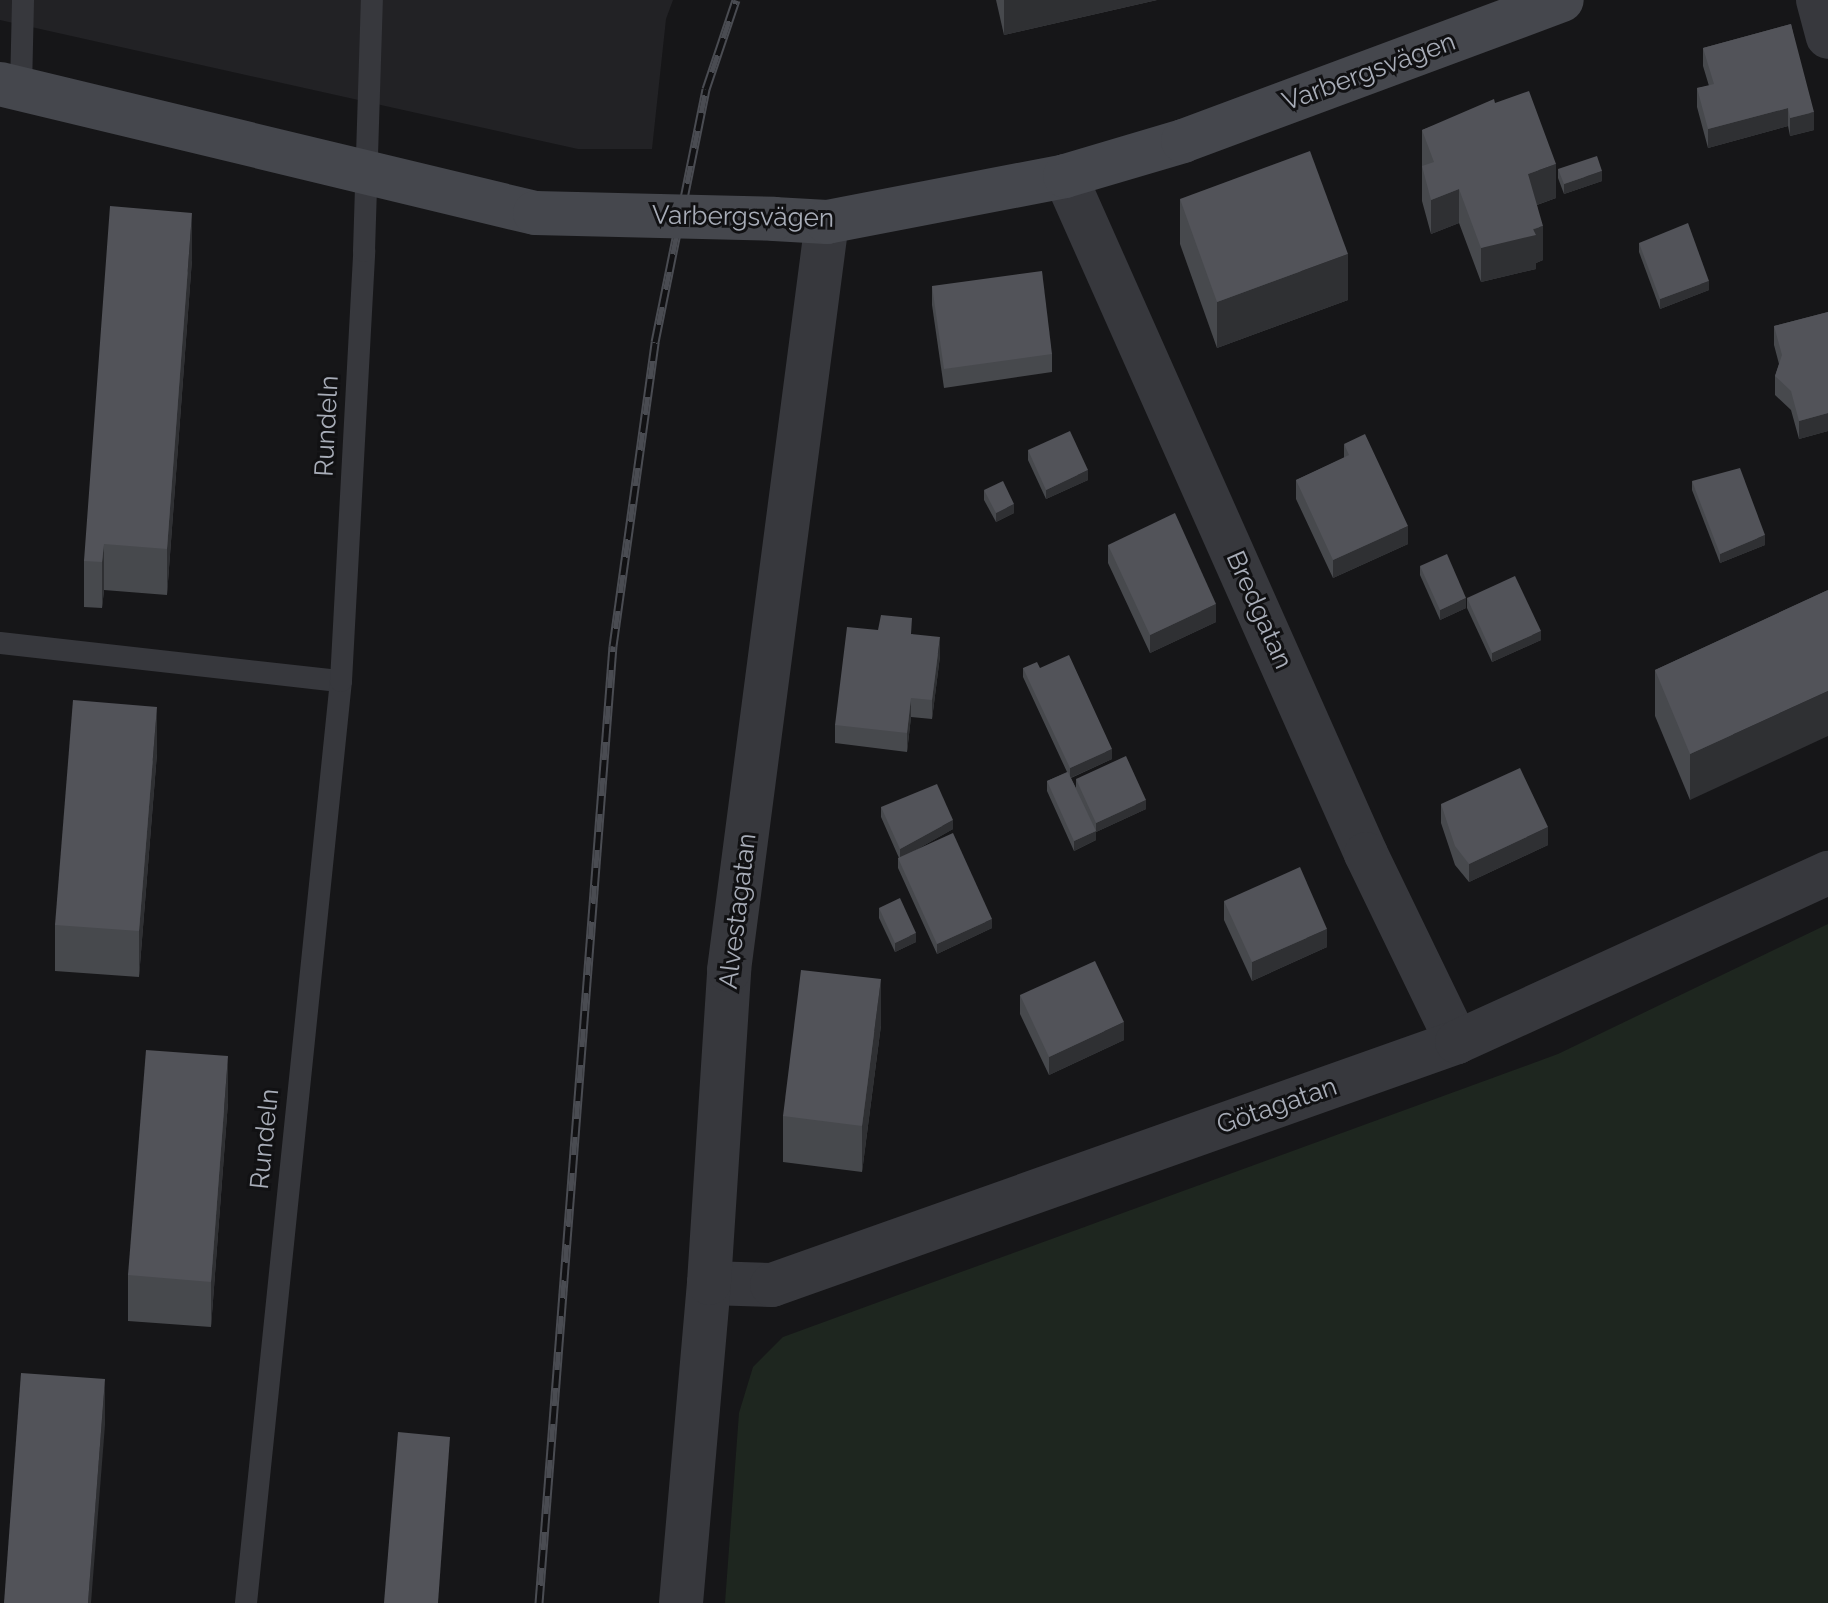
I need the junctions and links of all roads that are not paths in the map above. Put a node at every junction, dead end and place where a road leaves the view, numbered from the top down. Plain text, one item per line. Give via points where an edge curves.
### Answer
1 (23, 0) edge
2 (372, 0) edge
3 (1562, 0) edge
4 (1818, 0) edge
5 (1828, 37) edge
6 (10, 87) edge
7 (368, 173) junction
8 (1065, 176) junction
9 (827, 222) junction
10 (0, 643) edge
11 (341, 681) junction
12 (1828, 873) edge
13 (1457, 1042) junction
14 (709, 1283) junction
15 (246, 1603) edge
16 (681, 1603) edge

1 - 6 lane
2 - 7 lane, Rundeln
3 - 8 main road, Varbergsvägen via 1183,141
4 - 5 street
6 - 7 main road, Varbergsvägen
7 - 9 main road, Varbergsvägen, bridge via 535,213
7 - 11 lane, Rundeln
8 - 9 main road, Varbergsvägen
8 - 13 street, Bredgatan via 1366,854
9 - 14 street, Alvestagatan via 729,970
10 - 11 lane
11 - 15 lane, Rundeln
12 - 13 street, Götagatan
13 - 14 street, Götagatan via 772,1285
14 - 16 street, Alvestagatan

